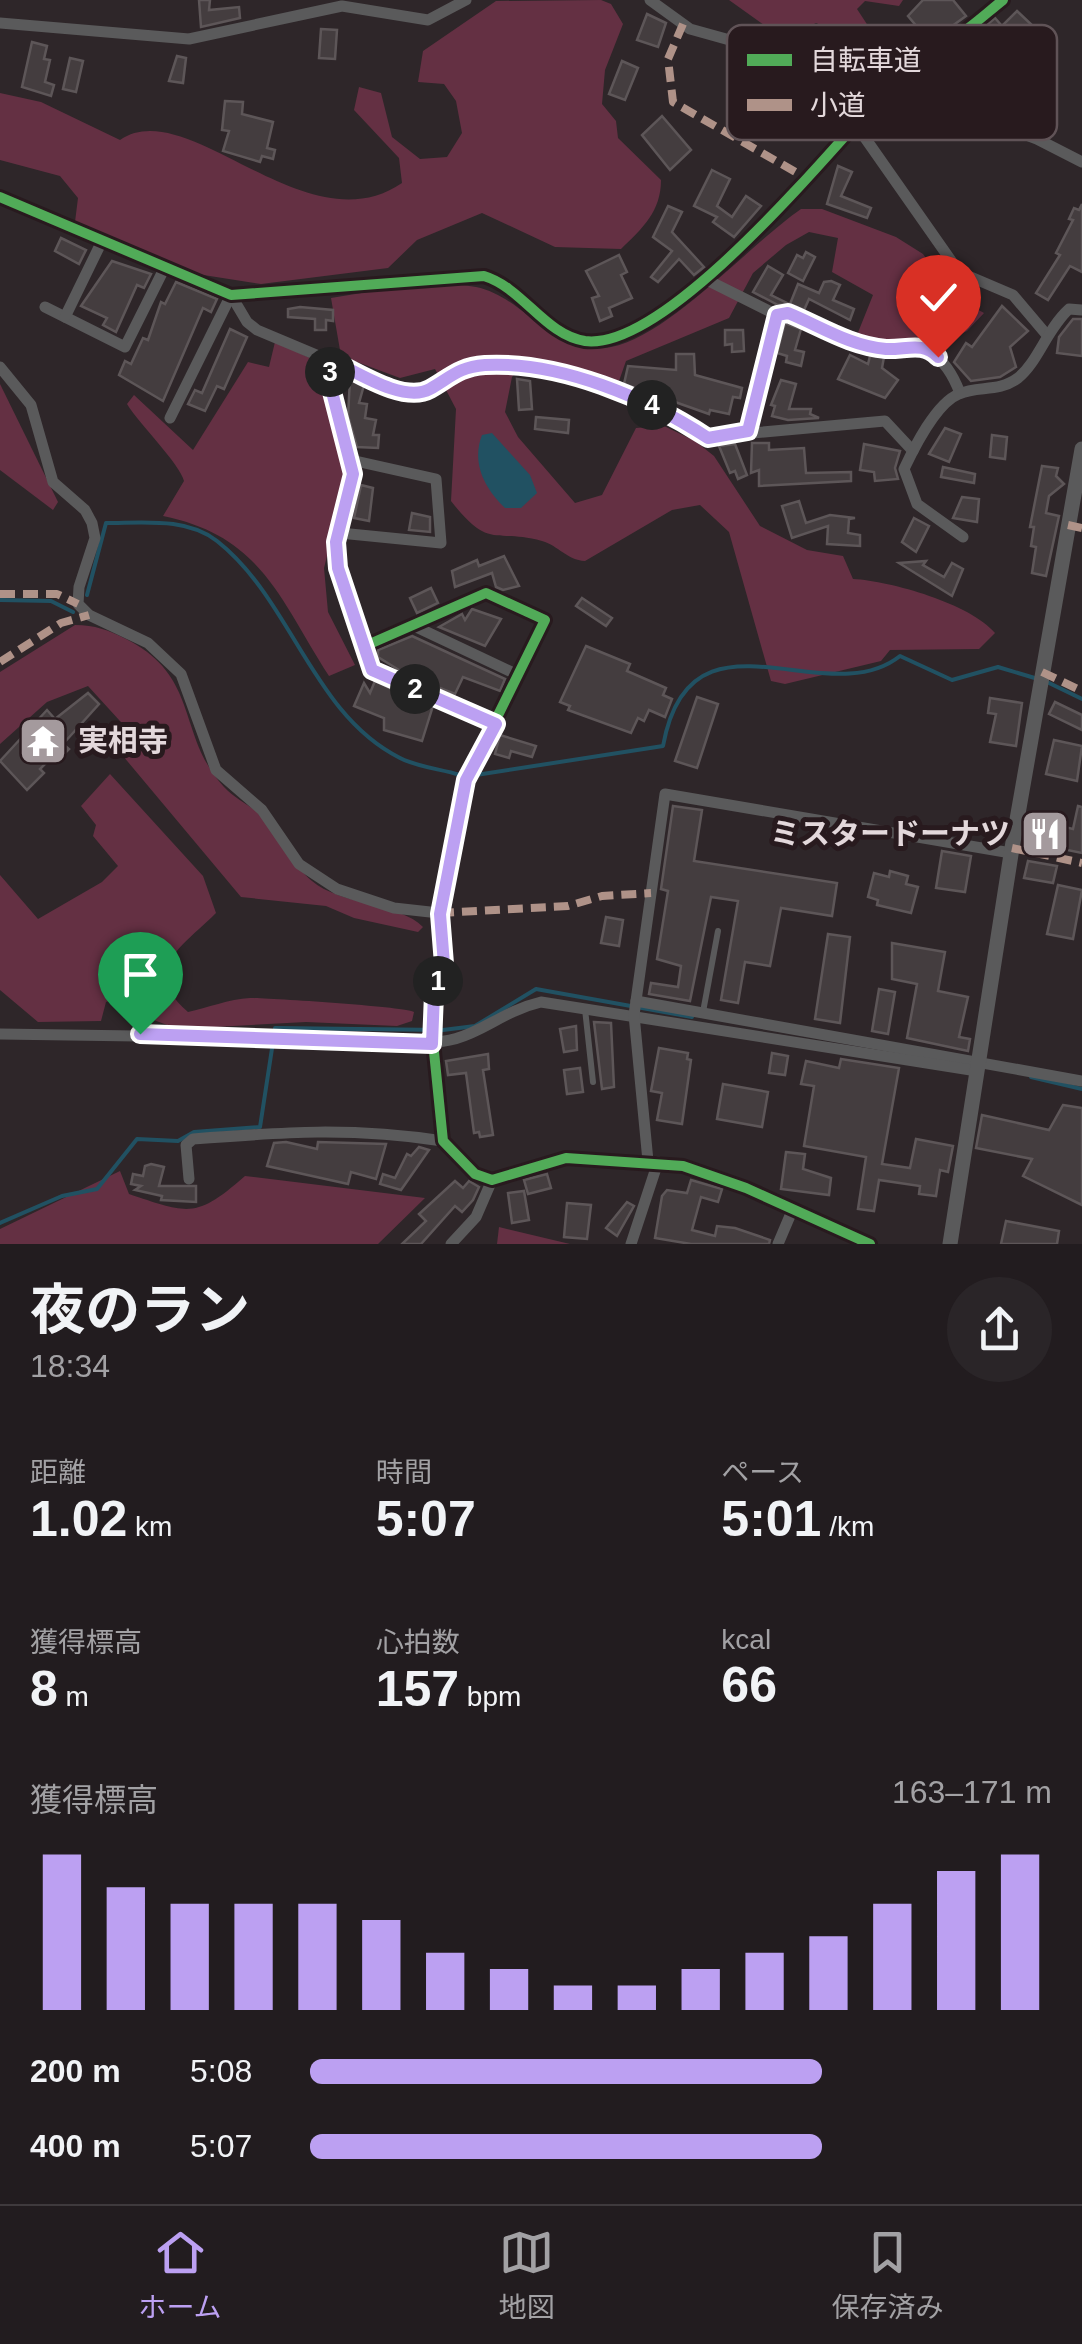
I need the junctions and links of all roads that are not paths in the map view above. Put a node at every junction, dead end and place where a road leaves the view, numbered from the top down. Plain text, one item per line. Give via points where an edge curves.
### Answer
1 (466, 0) edge
2 (650, 0) edge
3 (1002, 0) edge
4 (0, 23) edge
5 (970, 25) edge
6 (727, 39) edge
7 (842, 140) edge
8 (867, 140) edge
9 (1039, 140) edge
10 (1082, 162) edge
11 (0, 196) edge
12 (104, 239) junction
13 (166, 266) junction
14 (703, 278) junction
15 (231, 294) junction
16 (45, 307) dead end
17 (1082, 310) edge
18 (777, 315) junction
19 (65, 317) junction
20 (1046, 334) junction
21 (329, 359) junction
22 (0, 367) edge
23 (960, 393) junction
24 (170, 418) dead end
25 (748, 431) junction
26 (1082, 450) edge
27 (912, 451) junction
28 (350, 460) junction
29 (340, 533) junction
30 (963, 537) dead end
31 (412, 625) junction
32 (365, 646) junction
33 (518, 675) junction
34 (496, 724) junction
35 (1012, 852) junction
36 (440, 914) junction
37 (718, 931) dead end
38 (584, 1008) junction
39 (635, 1008) junction
40 (703, 1012) junction
41 (0, 1034) edge
42 (432, 1034) junction
43 (978, 1065) junction
44 (593, 1082) dead end
45 (1082, 1082) edge
46 (443, 1141) junction
47 (653, 1162) junction
48 (189, 1179) dead end
49 (492, 1180) junction
50 (792, 1211) junction
51 (450, 1244) edge
52 (631, 1244) edge
53 (778, 1244) edge
54 (870, 1244) edge
55 (950, 1244) edge

1 - 4 street via 428,20 342,6 189,39
2 - 6 street via 690,29
3 - 5 street
7 - 14 street
8 - 20 street via 959,272 1012,295
9 - 10 street
11 - 12 street
12 - 13 street
12 - 19 street
13 - 15 street
13 - 19 street via 125,347
14 - 15 street via 638,329 599,341 566,334 512,288 484,276
14 - 18 street
15 - 21 street via 250,327
15 - 24 street
16 - 19 street
17 - 20 street via 1069,309
18 - 23 street via 788,313 854,343 923,347 934,352
18 - 25 street
20 - 23 street via 1016,379 1000,389
21 - 25 street via 413,392 429,390 462,368 554,371 662,407 708,438
21 - 28 street
22 - 36 street via 31,405 53,482 92,523 95,538 78,604 148,644 181,674 216,770 262,810 299,864 337,889 394,908
23 - 27 street
25 - 27 street via 885,421
26 - 35 street
27 - 30 street via 904,469 917,504
28 - 29 street via 352,492
28 - 29 street via 436,480 441,543
29 - 32 street via 343,590
31 - 32 street
31 - 33 street
31 - 33 street via 486,592 545,620
32 - 34 street via 372,670
33 - 34 street
34 - 36 street via 466,780
35 - 39 street via 665,794
35 - 43 street
36 - 42 street via 444,964
37 - 40 lane
38 - 39 street
38 - 42 street via 541,1002 479,1034
38 - 44 lane
39 - 40 street
39 - 43 street
39 - 47 street
40 - 43 street
41 - 42 street
42 - 46 street
43 - 45 street
43 - 55 street
46 - 48 street via 312,1129 193,1139 186,1145
46 - 49 street via 475,1174
47 - 49 street via 550,1160
47 - 50 street via 730,1182
47 - 52 street
49 - 51 street via 476,1217
50 - 53 street
50 - 54 street

